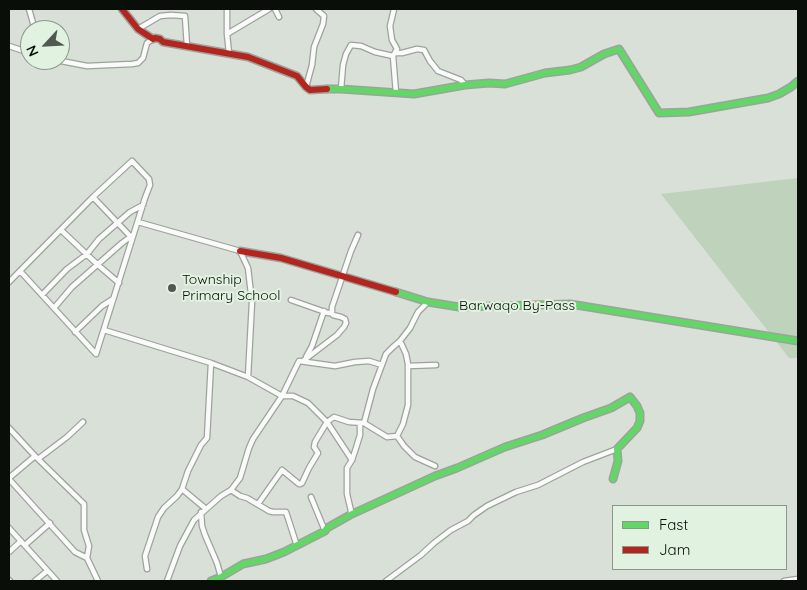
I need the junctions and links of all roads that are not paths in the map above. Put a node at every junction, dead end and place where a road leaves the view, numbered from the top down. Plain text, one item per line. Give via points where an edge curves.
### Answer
1 (122, 9) edge
2 (227, 9) edge
3 (269, 9) edge
4 (275, 9) edge
5 (316, 9) edge
6 (327, 9) edge
7 (394, 9) edge
8 (324, 16) junction
9 (280, 17) dead end
10 (138, 29) junction
11 (227, 34) junction
12 (153, 39) junction
13 (187, 46) junction
14 (229, 53) junction
15 (394, 54) junction
16 (70, 63) edge
17 (798, 81) edge
18 (465, 85) junction
19 (306, 87) junction
20 (340, 89) junction
21 (396, 93) junction
22 (93, 197) junction
23 (144, 205) junction
24 (138, 222) junction
25 (118, 223) junction
26 (61, 230) junction
27 (133, 236) junction
28 (358, 236) dead end
29 (240, 251) junction
30 (87, 254) junction
31 (98, 265) junction
32 (20, 271) junction
33 (342, 276) junction
34 (9, 282) edge
35 (119, 282) junction
36 (42, 295) junction
37 (113, 299) junction
38 (291, 300) dead end
39 (428, 302) junction
40 (54, 308) junction
41 (324, 311) junction
42 (332, 313) junction
43 (104, 330) junction
44 (76, 332) junction
45 (798, 341) edge
46 (400, 342) junction
47 (304, 360) junction
48 (211, 363) junction
49 (382, 365) junction
50 (436, 365) dead end
51 (408, 366) junction
52 (248, 376) junction
53 (282, 396) junction
54 (82, 422) dead end
55 (327, 422) junction
56 (362, 424) junction
57 (9, 428) edge
58 (397, 436) junction
59 (617, 449) junction
60 (36, 458) junction
61 (352, 460) junction
62 (435, 466) dead end
63 (9, 478) edge
64 (613, 479) dead end
65 (182, 488) junction
66 (231, 490) junction
67 (311, 497) dead end
68 (258, 504) junction
69 (203, 511) junction
70 (350, 515) junction
71 (50, 523) junction
72 (9, 528) edge
73 (325, 532) junction
74 (23, 543) junction
75 (297, 546) junction
76 (9, 552) edge
77 (87, 558) junction
78 (147, 569) dead end
79 (47, 571) junction
80 (221, 577) junction
81 (798, 579) edge
82 (35, 581) edge
83 (57, 581) edge
84 (98, 581) edge
85 (167, 581) edge
86 (211, 581) edge
87 (386, 581) edge
88 (784, 581) edge

1 - 10 main road
2 - 11 street
3 - 11 street
4 - 9 street
5 - 8 street
6 - 8 street
7 - 15 street via 390,26 397,49
8 - 19 street
10 - 12 main road
10 - 13 street via 160,16 185,16
11 - 14 street
12 - 13 main road
12 - 16 street via 147,43 143,58 138,63 87,66
13 - 14 main road
14 - 19 main road via 290,72 299,77
15 - 18 street via 424,50 438,71 461,80
15 - 20 street via 351,45 343,65
15 - 21 street
17 - 18 main road via 768,98 689,112 659,112 618,49 570,70 505,84
18 - 21 main road via 414,94
19 - 20 main road via 310,90
20 - 21 main road
22 - 23 street via 132,162 150,181
22 - 25 street
22 - 26 street
23 - 24 street
23 - 25 street
24 - 27 street
24 - 29 street
25 - 27 street
25 - 30 street
26 - 30 street
26 - 32 street
27 - 31 street
27 - 35 street
28 - 33 street
29 - 33 main road, Barwaqo By-Pass via 281,258
29 - 52 street via 248,268 252,302
30 - 31 street
30 - 36 street
31 - 35 street
31 - 40 street
32 - 34 street
32 - 36 street
33 - 39 main road, Barwaqo By-Pass
33 - 42 street
35 - 37 street
36 - 40 street
37 - 43 street
37 - 44 street
38 - 41 street
39 - 45 main road, Barwaqo By-Pass via 460,307 570,304
39 - 46 street
40 - 44 street
41 - 42 street
41 - 47 street
42 - 47 street via 345,319 344,327
43 - 44 street via 96,354
43 - 48 street
46 - 49 street via 389,350
46 - 51 street
47 - 49 street via 335,366 369,361
47 - 53 street via 299,360
48 - 52 street
48 - 65 street via 207,438
49 - 56 street
50 - 51 street
51 - 58 street via 408,405
52 - 53 street
53 - 55 street via 293,396 308,403
53 - 66 street via 253,439 240,478
54 - 60 street via 67,437
55 - 56 street via 334,416
55 - 61 street
55 - 68 street via 315,442 318,454 302,483 282,470
56 - 58 street via 387,437
56 - 61 street
57 - 60 street
58 - 62 street via 415,457
59 - 64 main road via 618,461
59 - 70 main road via 640,421 640,413 630,397 611,408 435,476
59 - 87 street via 487,506
60 - 63 street
60 - 77 street via 84,504 84,530 89,546
61 - 70 street via 347,468
63 - 71 street
65 - 69 street
65 - 78 street via 158,518 145,556
66 - 68 street
66 - 69 street
67 - 73 street
68 - 75 street via 273,512 286,512
69 - 80 street via 205,536
69 - 85 street via 189,528
70 - 73 main road
71 - 74 street
71 - 77 street via 75,552
72 - 74 street
73 - 75 main road
74 - 76 street
74 - 79 street
75 - 80 main road via 244,564
77 - 84 street
79 - 82 street
79 - 83 street
80 - 86 main road
81 - 88 street

